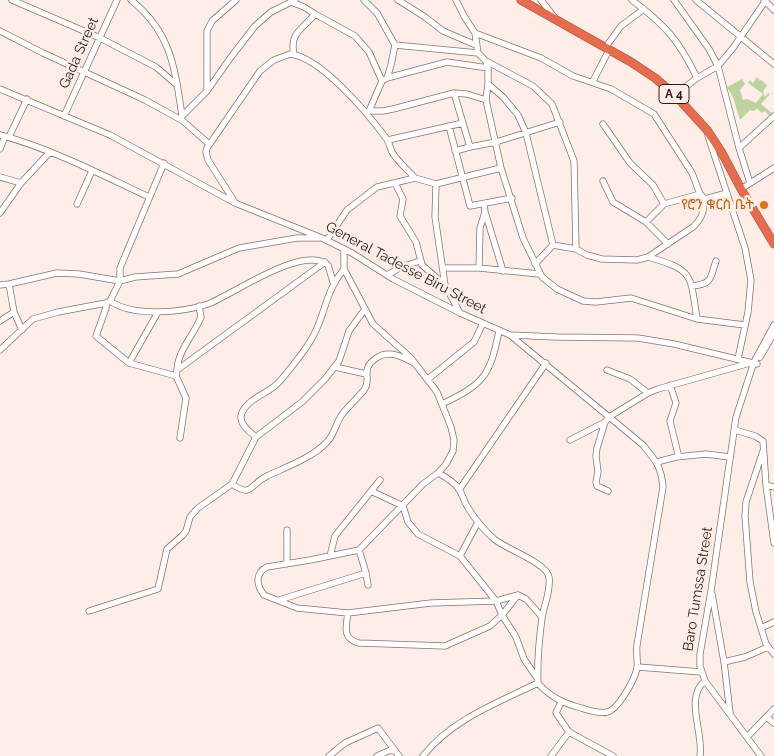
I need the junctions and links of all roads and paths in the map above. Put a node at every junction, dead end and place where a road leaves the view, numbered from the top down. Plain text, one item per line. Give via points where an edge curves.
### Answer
1 (12, 0) edge
2 (117, 0) edge
3 (131, 0) edge
4 (236, 0) edge
5 (364, 0) edge
6 (398, 0) edge
7 (456, 0) edge
8 (521, 0) edge
9 (541, 0) edge
10 (632, 0) edge
11 (674, 0) edge
12 (696, 0) edge
13 (765, 0) edge
14 (293, 1) edge
15 (283, 2) edge
16 (644, 9) junction
17 (774, 10) edge
18 (314, 14) junction
19 (556, 19) junction
20 (0, 31) edge
21 (475, 33) junction
22 (741, 35) junction
23 (100, 38) junction
24 (395, 45) junction
25 (476, 45) junction
26 (607, 49) junction
27 (478, 53) junction
28 (294, 54) junction
29 (486, 60) junction
30 (774, 64) edge
31 (718, 66) junction
32 (488, 68) junction
33 (85, 72) junction
34 (697, 78) junction
35 (384, 79) junction
36 (593, 81) junction
37 (488, 84) junction
38 (177, 85) junction
39 (0, 88) edge
40 (208, 91) junction
41 (454, 93) junction
42 (675, 95) junction
43 (27, 99) junction
44 (486, 100) junction
45 (367, 113) junction
46 (64, 116) junction
47 (181, 117) junction
48 (773, 119) edge
49 (560, 122) junction
50 (463, 123) junction
51 (603, 124) dead end
52 (449, 126) junction
53 (706, 130) junction
54 (526, 133) junction
55 (5, 136) edge
56 (388, 140) junction
57 (496, 142) junction
58 (209, 144) junction
59 (470, 147) junction
60 (739, 148) junction
61 (0, 149) edge
62 (455, 151) junction
63 (50, 152) junction
64 (164, 163) junction
65 (501, 168) junction
66 (774, 168) edge
67 (92, 170) junction
68 (0, 178) edge
69 (415, 178) junction
70 (462, 178) junction
71 (603, 181) dead end
72 (21, 182) junction
73 (395, 182) junction
74 (750, 183) junction
75 (436, 184) junction
76 (741, 189) junction
77 (726, 193) junction
78 (700, 194) junction
79 (149, 197) junction
80 (512, 198) junction
81 (705, 199) junction
82 (235, 203) junction
83 (77, 204) dead end
84 (484, 204) junction
85 (664, 204) junction
86 (485, 212) junction
87 (0, 213) edge
88 (646, 222) junction
89 (324, 239) junction
90 (668, 244) junction
91 (774, 244) edge
92 (553, 245) junction
93 (344, 249) junction
94 (576, 249) junction
95 (648, 257) junction
96 (420, 261) junction
97 (716, 261) dead end
98 (325, 262) junction
99 (535, 264) junction
100 (443, 268) junction
101 (479, 268) junction
102 (344, 269) junction
103 (503, 271) junction
104 (540, 274) junction
105 (387, 275) junction
106 (120, 281) junction
107 (333, 282) junction
108 (0, 284) edge
109 (9, 284) junction
110 (444, 285) junction
111 (692, 286) junction
112 (108, 302) junction
113 (199, 306) junction
114 (365, 309) junction
115 (14, 312) junction
116 (158, 312) junction
117 (460, 312) junction
118 (697, 319) junction
119 (0, 321) edge
120 (483, 323) junction
121 (745, 325) junction
122 (774, 325) edge
123 (22, 330) junction
124 (499, 331) junction
125 (774, 333) edge
126 (510, 335) junction
127 (0, 350) edge
128 (738, 359) junction
129 (129, 363) junction
130 (546, 363) junction
131 (754, 363) junction
132 (416, 364) junction
133 (335, 367) junction
134 (607, 370) dead end
135 (177, 373) junction
136 (366, 374) junction
137 (428, 379) junction
138 (670, 385) junction
139 (648, 393) junction
140 (442, 404) junction
141 (607, 419) junction
142 (736, 430) junction
143 (256, 437) junction
144 (733, 437) junction
145 (180, 438) dead end
146 (570, 440) dead end
147 (763, 451) junction
148 (676, 457) junction
149 (730, 457) junction
150 (657, 462) junction
151 (446, 464) junction
152 (438, 472) junction
153 (380, 480) dead end
154 (450, 480) junction
155 (232, 484) junction
156 (766, 485) junction
157 (774, 487) edge
158 (459, 490) junction
159 (372, 491) junction
160 (608, 491) dead end
161 (403, 506) junction
162 (478, 522) junction
163 (287, 530) dead end
164 (774, 543) edge
165 (359, 550) junction
166 (330, 556) junction
167 (460, 556) junction
168 (287, 562) junction
169 (366, 573) junction
170 (368, 585) dead end
171 (711, 591) junction
172 (518, 595) junction
173 (279, 600) junction
174 (496, 601) junction
175 (89, 611) dead end
176 (348, 613) junction
177 (502, 615) junction
178 (542, 617) junction
179 (774, 622) edge
180 (761, 628) junction
181 (768, 647) junction
182 (774, 654) edge
183 (724, 662) junction
184 (638, 667) junction
185 (701, 672) junction
186 (705, 680) junction
187 (538, 681) junction
188 (561, 702) junction
189 (774, 709) edge
190 (730, 713) junction
191 (766, 717) junction
192 (774, 723) edge
193 (569, 732) junction
194 (747, 736) junction
195 (392, 749) junction
196 (550, 755) edge
197 (701, 755) edge
198 (329, 756) edge
199 (377, 756) edge
200 (398, 756) edge
201 (422, 756) edge
202 (613, 756) edge
203 (761, 756) edge

1 - 23 street
2 - 23 street, Gada Street
3 - 38 street via 161,33 171,54
4 - 40 street via 212,21 207,30
5 - 24 street via 377,13
6 - 25 street via 443,31
7 - 21 street
8 - 19 highway, A 4
9 - 19 street
10 - 16 street
11 - 31 street
12 - 22 street
13 - 17 street
13 - 22 street
14 - 15 street
14 - 18 street
15 - 40 street via 250,32
16 - 26 street via 621,26
16 - 34 street via 668,29
18 - 28 street via 294,38
18 - 35 street via 361,41
19 - 26 highway, A 4
20 - 33 street
21 - 25 street
21 - 36 street via 541,58 573,76
22 - 30 street
22 - 31 street
23 - 33 street, Gada Street
23 - 38 street via 156,67
24 - 27 street
24 - 35 street
25 - 27 street
26 - 36 street
26 - 42 highway, A 4 via 655,78
27 - 29 street
28 - 45 street via 330,76
28 - 58 street via 280,57 260,71
29 - 32 street
29 - 49 street via 540,91 552,104
31 - 34 street
31 - 60 street
32 - 35 street via 447,62
32 - 37 street
33 - 46 street, Gada Street
33 - 47 street
34 - 42 street
35 - 45 street
36 - 78 street via 654,114 692,172
37 - 44 street
37 - 54 street via 518,115
38 - 47 street
39 - 43 street, General Tadesse Biru Street
40 - 47 street
41 - 44 street
41 - 45 street
41 - 50 street
42 - 53 highway, A 4
43 - 46 street, General Tadesse Biru Street
43 - 55 street
44 - 57 street
45 - 56 street
46 - 64 street, General Tadesse Biru Street
47 - 58 street
48 - 60 street
49 - 54 street
49 - 94 street via 574,161
50 - 52 street
50 - 59 street
51 - 85 street via 630,163 653,185
52 - 56 street
52 - 62 street
53 - 76 highway, A 4
53 - 77 street
54 - 57 street
54 - 92 street
55 - 61 street
55 - 63 street
56 - 69 street via 393,153
57 - 59 street
57 - 65 street
58 - 82 street via 206,155
59 - 62 street
60 - 74 street
62 - 70 street
63 - 67 street
63 - 72 street
64 - 79 street
64 - 82 street, General Tadesse Biru Street
65 - 70 street
65 - 80 street
66 - 74 street
67 - 79 street
67 - 83 street
68 - 72 street
69 - 73 street
69 - 75 street
70 - 75 street
70 - 84 street via 470,206
71 - 88 street via 613,202
72 - 87 street
73 - 89 street via 372,190 350,207
73 - 96 street via 403,199 400,216 416,242
74 - 76 street
75 - 100 street via 435,217
76 - 91 highway, A 4
77 - 81 street
77 - 121 street via 750,272 750,301
78 - 81 street
78 - 85 street
79 - 106 street via 120,268
80 - 84 street
80 - 99 street via 523,238
81 - 90 street via 702,217
82 - 89 street, General Tadesse Biru Street
84 - 86 street
85 - 88 street
86 - 101 street via 480,228
86 - 103 street
88 - 90 street
89 - 93 street, General Tadesse Biru Street
89 - 106 street via 297,238 245,247 178,274
90 - 95 street
92 - 94 street
92 - 99 street
93 - 102 street
93 - 105 street, General Tadesse Biru Street
94 - 95 street via 602,259 637,260
95 - 111 street via 680,268
96 - 105 street
96 - 110 street
97 - 111 street via 708,282
98 - 107 street
98 - 113 street via 310,259 280,268
98 - 135 street
99 - 104 street
100 - 101 street
100 - 110 street
101 - 103 street
102 - 107 street
102 - 114 street
103 - 104 street
104 - 118 street via 557,289 583,301 638,300
105 - 117 street, General Tadesse Biru Street
106 - 109 street via 64,273
106 - 112 street
107 - 143 street via 308,345 278,383 243,412 242,421
108 - 109 street
109 - 115 street
110 - 117 street
111 - 118 street
112 - 116 street via 134,310
112 - 123 street via 44,315 33,319
112 - 129 street via 96,336
113 - 116 street
113 - 135 street via 201,316 186,343
114 - 132 street via 376,328
114 - 133 street via 349,331 342,357
115 - 119 street
115 - 123 street
116 - 129 street
117 - 120 street, General Tadesse Biru Street
118 - 121 street
120 - 124 street, General Tadesse Biru Street
120 - 137 street via 474,342
121 - 128 street
122 - 131 street, Baro Tumssa Street
123 - 127 street
124 - 126 street, General Tadesse Biru Street
124 - 140 street via 492,360 482,379 466,392
125 - 131 street, Baro Tumssa Street
126 - 128 street, General Tadesse Biru Street via 638,338
126 - 130 street
128 - 131 street, General Tadesse Biru Street
129 - 135 street
130 - 141 street
130 - 158 street
131 - 138 street
131 - 142 street, Baro Tumssa Street
131 - 144 street, Baro Tumssa Street via 738,408
132 - 136 street via 385,354 371,363
132 - 137 street
133 - 136 street
133 - 143 street via 310,395
134 - 139 street via 630,379
135 - 145 street via 186,398
136 - 155 street via 366,387 341,416 324,445 246,491
137 - 140 street
138 - 139 street
138 - 148 street via 676,403 670,420 678,451
139 - 141 street
140 - 151 street via 454,440
141 - 146 street
141 - 150 street via 643,445
141 - 160 street via 596,448 596,482
142 - 144 street, Baro Tumssa Street
142 - 147 street via 761,439
143 - 155 street
144 - 149 street, Baro Tumssa Street
147 - 156 street
147 - 180 street via 746,502 745,516 750,582
148 - 149 street via 706,454
148 - 150 street
149 - 171 street, Baro Tumssa Street
150 - 184 street via 662,472 663,487 637,645
151 - 152 street
151 - 154 street
152 - 154 street
152 - 161 street
153 - 159 street
154 - 158 street
155 - 175 street via 193,512 182,536 169,546 158,589
156 - 157 street
156 - 164 street
158 - 162 street
159 - 161 street
159 - 166 street via 335,536
161 - 165 street
161 - 167 street via 408,522 418,534
162 - 167 street
162 - 178 street via 498,542 538,564 549,574
163 - 168 street
165 - 166 street
165 - 169 street
166 - 168 street
167 - 174 street
168 - 173 street via 267,567 258,575 258,586 264,595
169 - 170 street
169 - 173 street
171 - 183 street
171 - 185 street, Baro Tumssa Street via 700,654
172 - 174 street
172 - 177 street
172 - 178 street
173 - 176 street via 297,608
174 - 176 street via 431,602
174 - 177 street
176 - 177 street via 345,632 352,642 439,647 490,626
177 - 187 street
178 - 187 street
179 - 180 street
180 - 181 street
181 - 182 street
181 - 183 street
183 - 190 street
184 - 185 street
184 - 188 street via 610,712 598,713
185 - 186 street, Baro Tumssa Street
186 - 190 street, Baro Tumssa Street
186 - 197 street via 695,695
187 - 188 street via 549,695
187 - 201 street via 451,728
188 - 193 street via 556,713
189 - 191 street
190 - 194 street, Baro Tumssa Street
191 - 192 street
191 - 194 street
193 - 196 street
193 - 202 street
194 - 203 street, Baro Tumssa Street
195 - 198 street via 378,728 345,743
195 - 199 street
195 - 200 street

